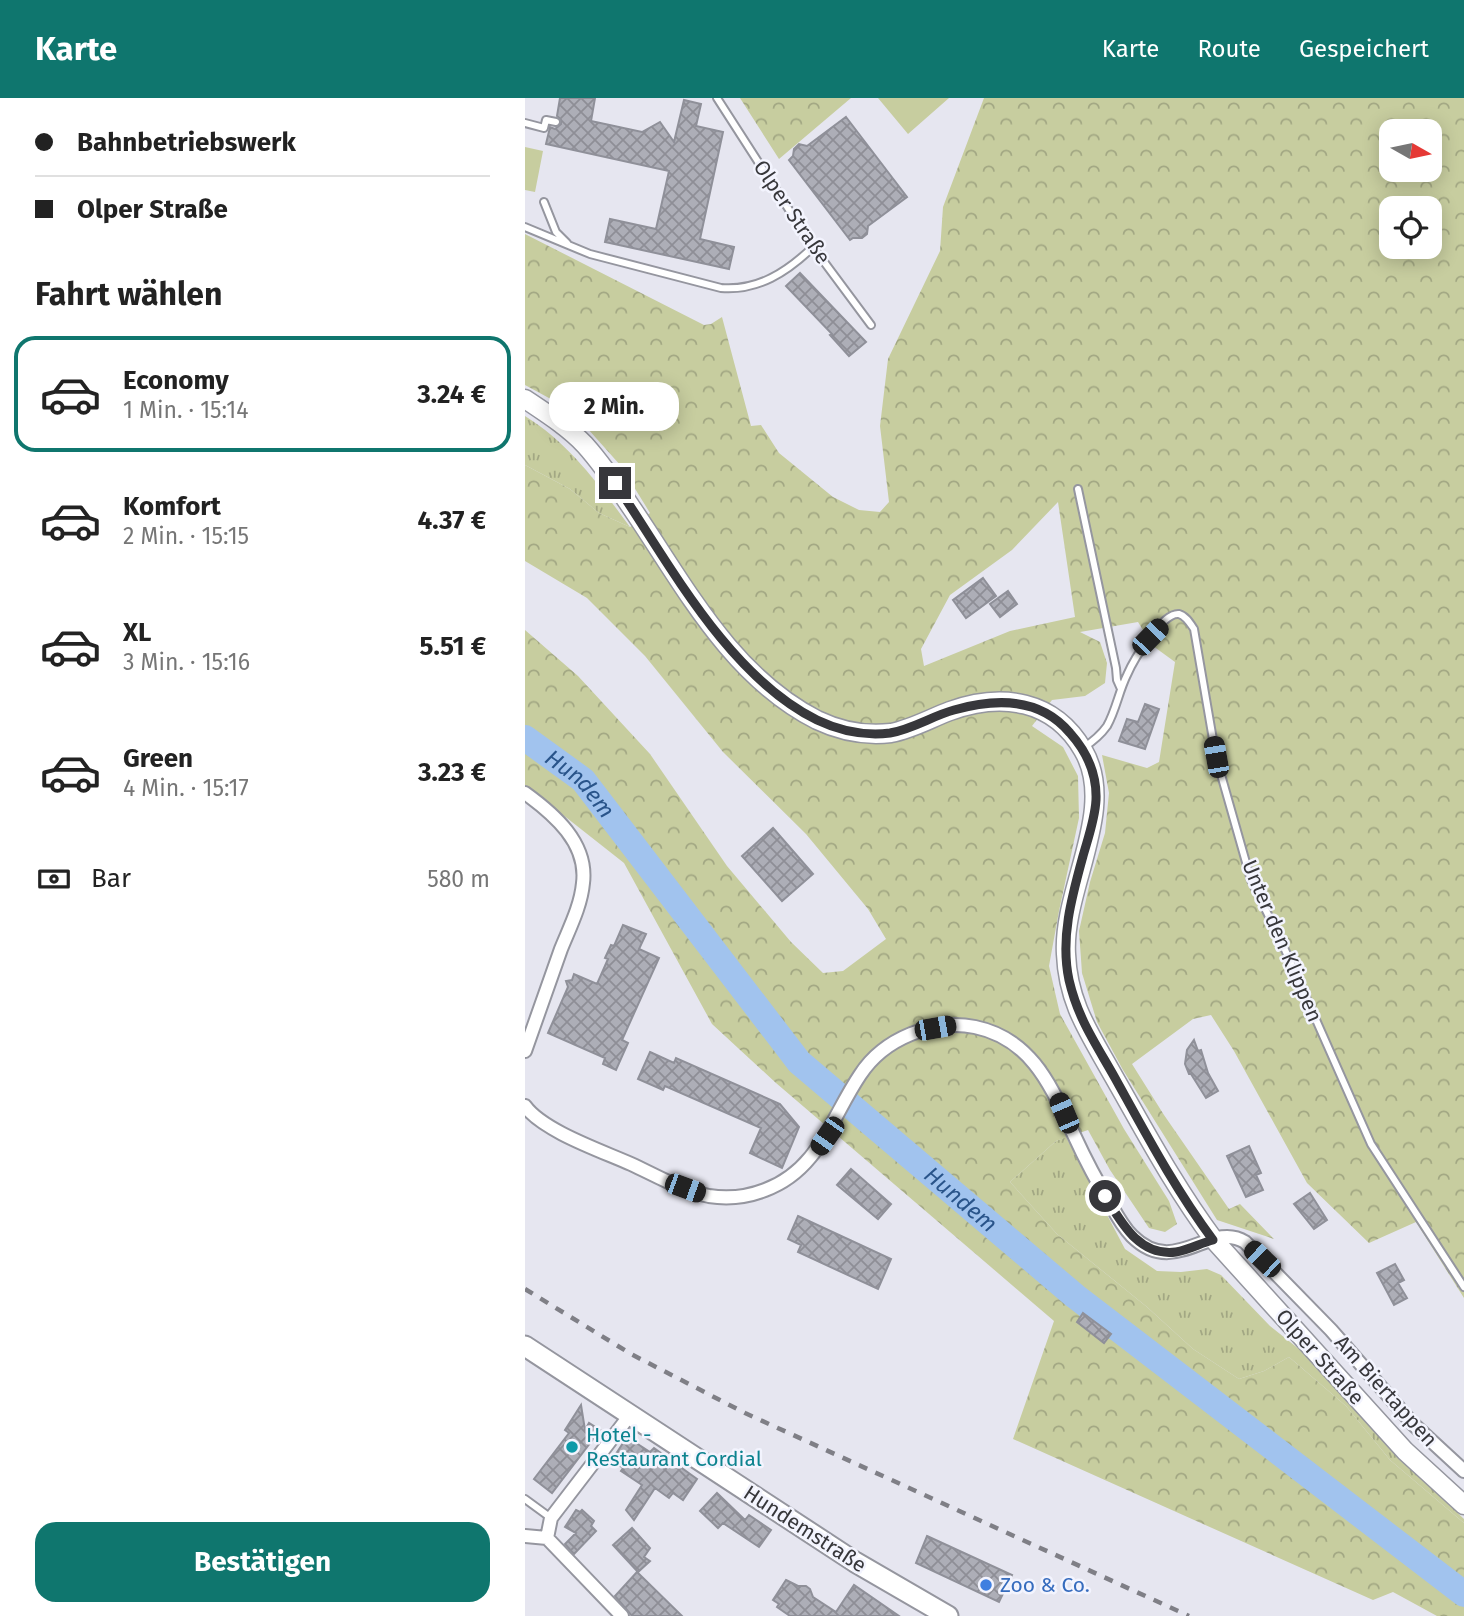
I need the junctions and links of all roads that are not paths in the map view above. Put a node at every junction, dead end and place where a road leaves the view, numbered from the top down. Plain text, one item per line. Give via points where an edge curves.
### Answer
1 (717, 98) edge
2 (556, 122) dead end
3 (525, 123) edge
4 (544, 202) dead end
5 (525, 227) edge
6 (571, 247) junction
7 (813, 247) junction
8 (871, 325) dead end
9 (525, 399) edge
10 (1078, 489) dead end
11 (1121, 689) junction
12 (1082, 748) junction
13 (525, 793) edge
14 (525, 1051) edge
15 (525, 1106) edge
16 (1213, 1240) junction
17 (1464, 1287) edge
18 (525, 1346) edge
19 (630, 1415) junction
20 (1464, 1471) edge
21 (525, 1499) edge
22 (1464, 1505) edge
23 (551, 1518) junction
24 (525, 1536) edge
25 (547, 1538) junction
26 (622, 1616) edge
27 (947, 1616) edge

1 - 7 lane, Olper Straße
2 - 3 lane via 546,120 544,128
4 - 6 lane via 555,232
5 - 6 lane
6 - 7 lane via 739,289 778,274
7 - 8 lane, Olper Straße
9 - 12 main road, Olper Straße via 585,445 715,632 757,677 796,708 838,728 878,734 954,710 1019,702 1045,711
10 - 11 lane
11 - 12 lane, Unter den Klippen via 1100,737
11 - 17 lane, Unter den Klippen via 1150,637 1169,616 1179,614 1188,619 1194,629 1216,757 1251,880 1371,1143
12 - 16 main road, Olper Straße via 1094,775 1096,800 1069,914 1069,982 1093,1044
13 - 14 street via 563,825 581,859 583,875 576,909
15 - 16 street via 539,1121 579,1141 685,1188 727,1198 760,1192 789,1179 809,1162 860,1075 898,1039 949,1025 976,1027 1004,1038 1024,1053 1055,1093 1095,1178 1132,1236 1163,1252
16 - 20 street, Am Biertappen via 1232,1237 1245,1242 1331,1330 1413,1424
16 - 22 main road, Olper Straße via 1405,1451
18 - 19 main road, Hundemstraße
19 - 23 street
19 - 27 main road, Hundemstraße via 855,1562
21 - 23 lane
23 - 25 street
24 - 25 street
25 - 26 street

